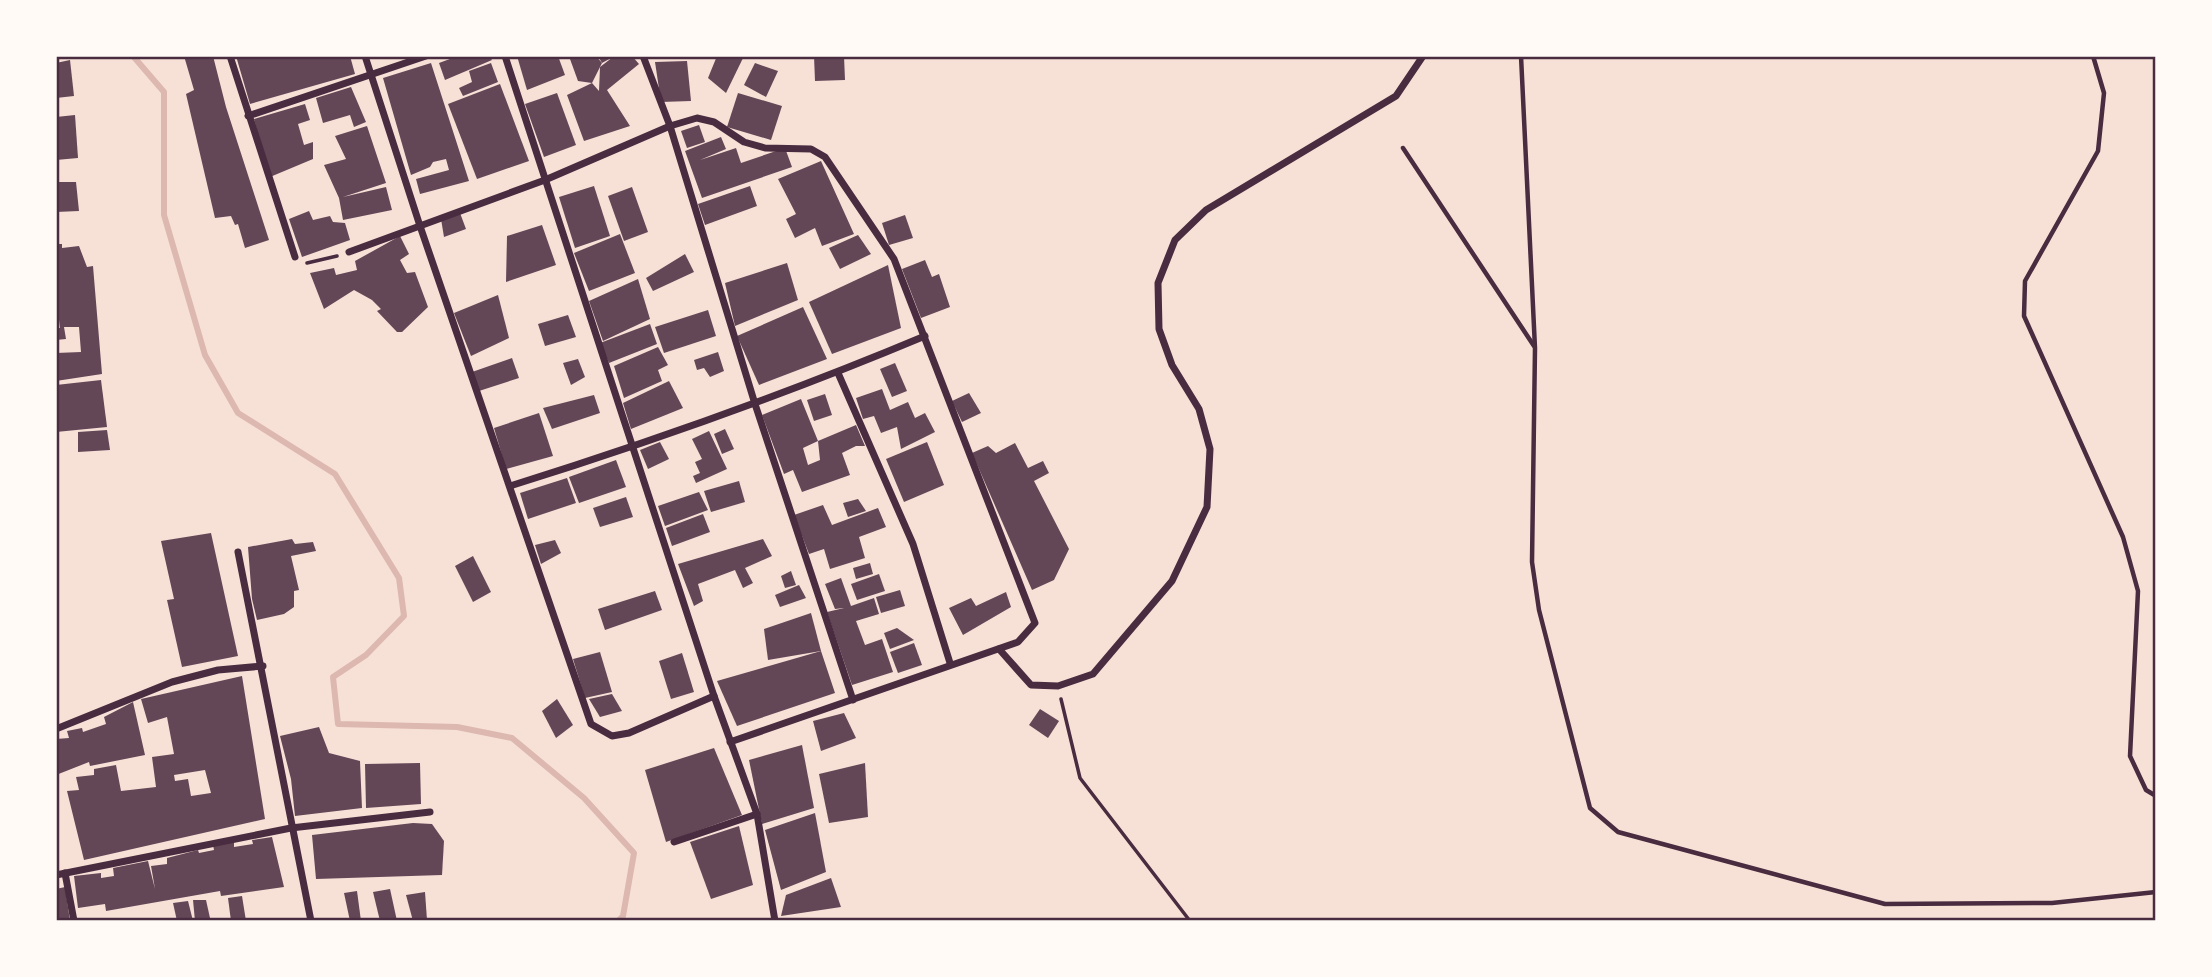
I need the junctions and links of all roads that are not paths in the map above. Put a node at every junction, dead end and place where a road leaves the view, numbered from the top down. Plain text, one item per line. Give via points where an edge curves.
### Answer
1 (230, 56) edge
2 (365, 56) edge
3 (426, 56) edge
4 (505, 56) edge
5 (643, 56) edge
6 (1423, 56) edge
7 (1521, 56) edge
8 (2093, 56) edge
9 (370, 75) junction
10 (248, 116) junction
11 (670, 126) junction
12 (1403, 148) dead end
13 (545, 180) junction
14 (420, 226) junction
15 (349, 252) road end
16 (295, 257) road end
17 (925, 336) junction
18 (1535, 348) junction
19 (838, 373) junction
20 (755, 404) junction
21 (633, 448) junction
22 (510, 486) junction
23 (238, 552) dead end
24 (999, 649) junction
25 (950, 663) junction
26 (262, 666) junction
27 (714, 696) junction
28 (853, 700) junction
29 (56, 729) edge
30 (730, 742) junction
31 (2156, 796) edge
32 (430, 812) dead end
33 (757, 814) junction
34 (291, 828) junction
35 (674, 842) dead end
36 (65, 873) junction
37 (56, 875) edge
38 (2156, 892) edge
39 (74, 921) edge
40 (311, 921) edge
41 (775, 921) edge

1 - 10 street
2 - 9 street
3 - 9 street
4 - 13 street
5 - 11 street
6 - 24 street via 1396,96 1206,210 1175,240 1158,283 1159,329 1172,365 1199,409 1210,449 1207,507 1172,581 1093,674 1058,687 1031,684
7 - 18 lane
8 - 31 lane via 2104,93 2098,151 2025,281 2024,316 2123,537 2135,580 2130,756 2146,790
9 - 10 street
9 - 14 street
10 - 16 street
11 - 13 street
11 - 17 street via 697,118 714,122 744,142 765,148 811,149 825,158 894,259
11 - 20 street
12 - 18 lane
13 - 14 street
13 - 21 street
14 - 15 street
14 - 22 street
17 - 19 street
17 - 24 street via 1035,623 1018,642
18 - 38 lane via 1532,562 1539,610 1590,808 1618,832 1885,904 2052,903
19 - 20 street
19 - 25 street via 913,544
20 - 21 street
20 - 28 street
21 - 22 street
21 - 27 street
22 - 27 street via 591,724 612,736 629,733
23 - 26 street
24 - 25 street
25 - 28 street
26 - 29 street via 218,670 172,682
26 - 34 street
27 - 30 street
28 - 30 street
30 - 33 street
32 - 34 street
33 - 35 street
33 - 41 street
34 - 36 street
34 - 40 street
36 - 37 street
36 - 39 street

